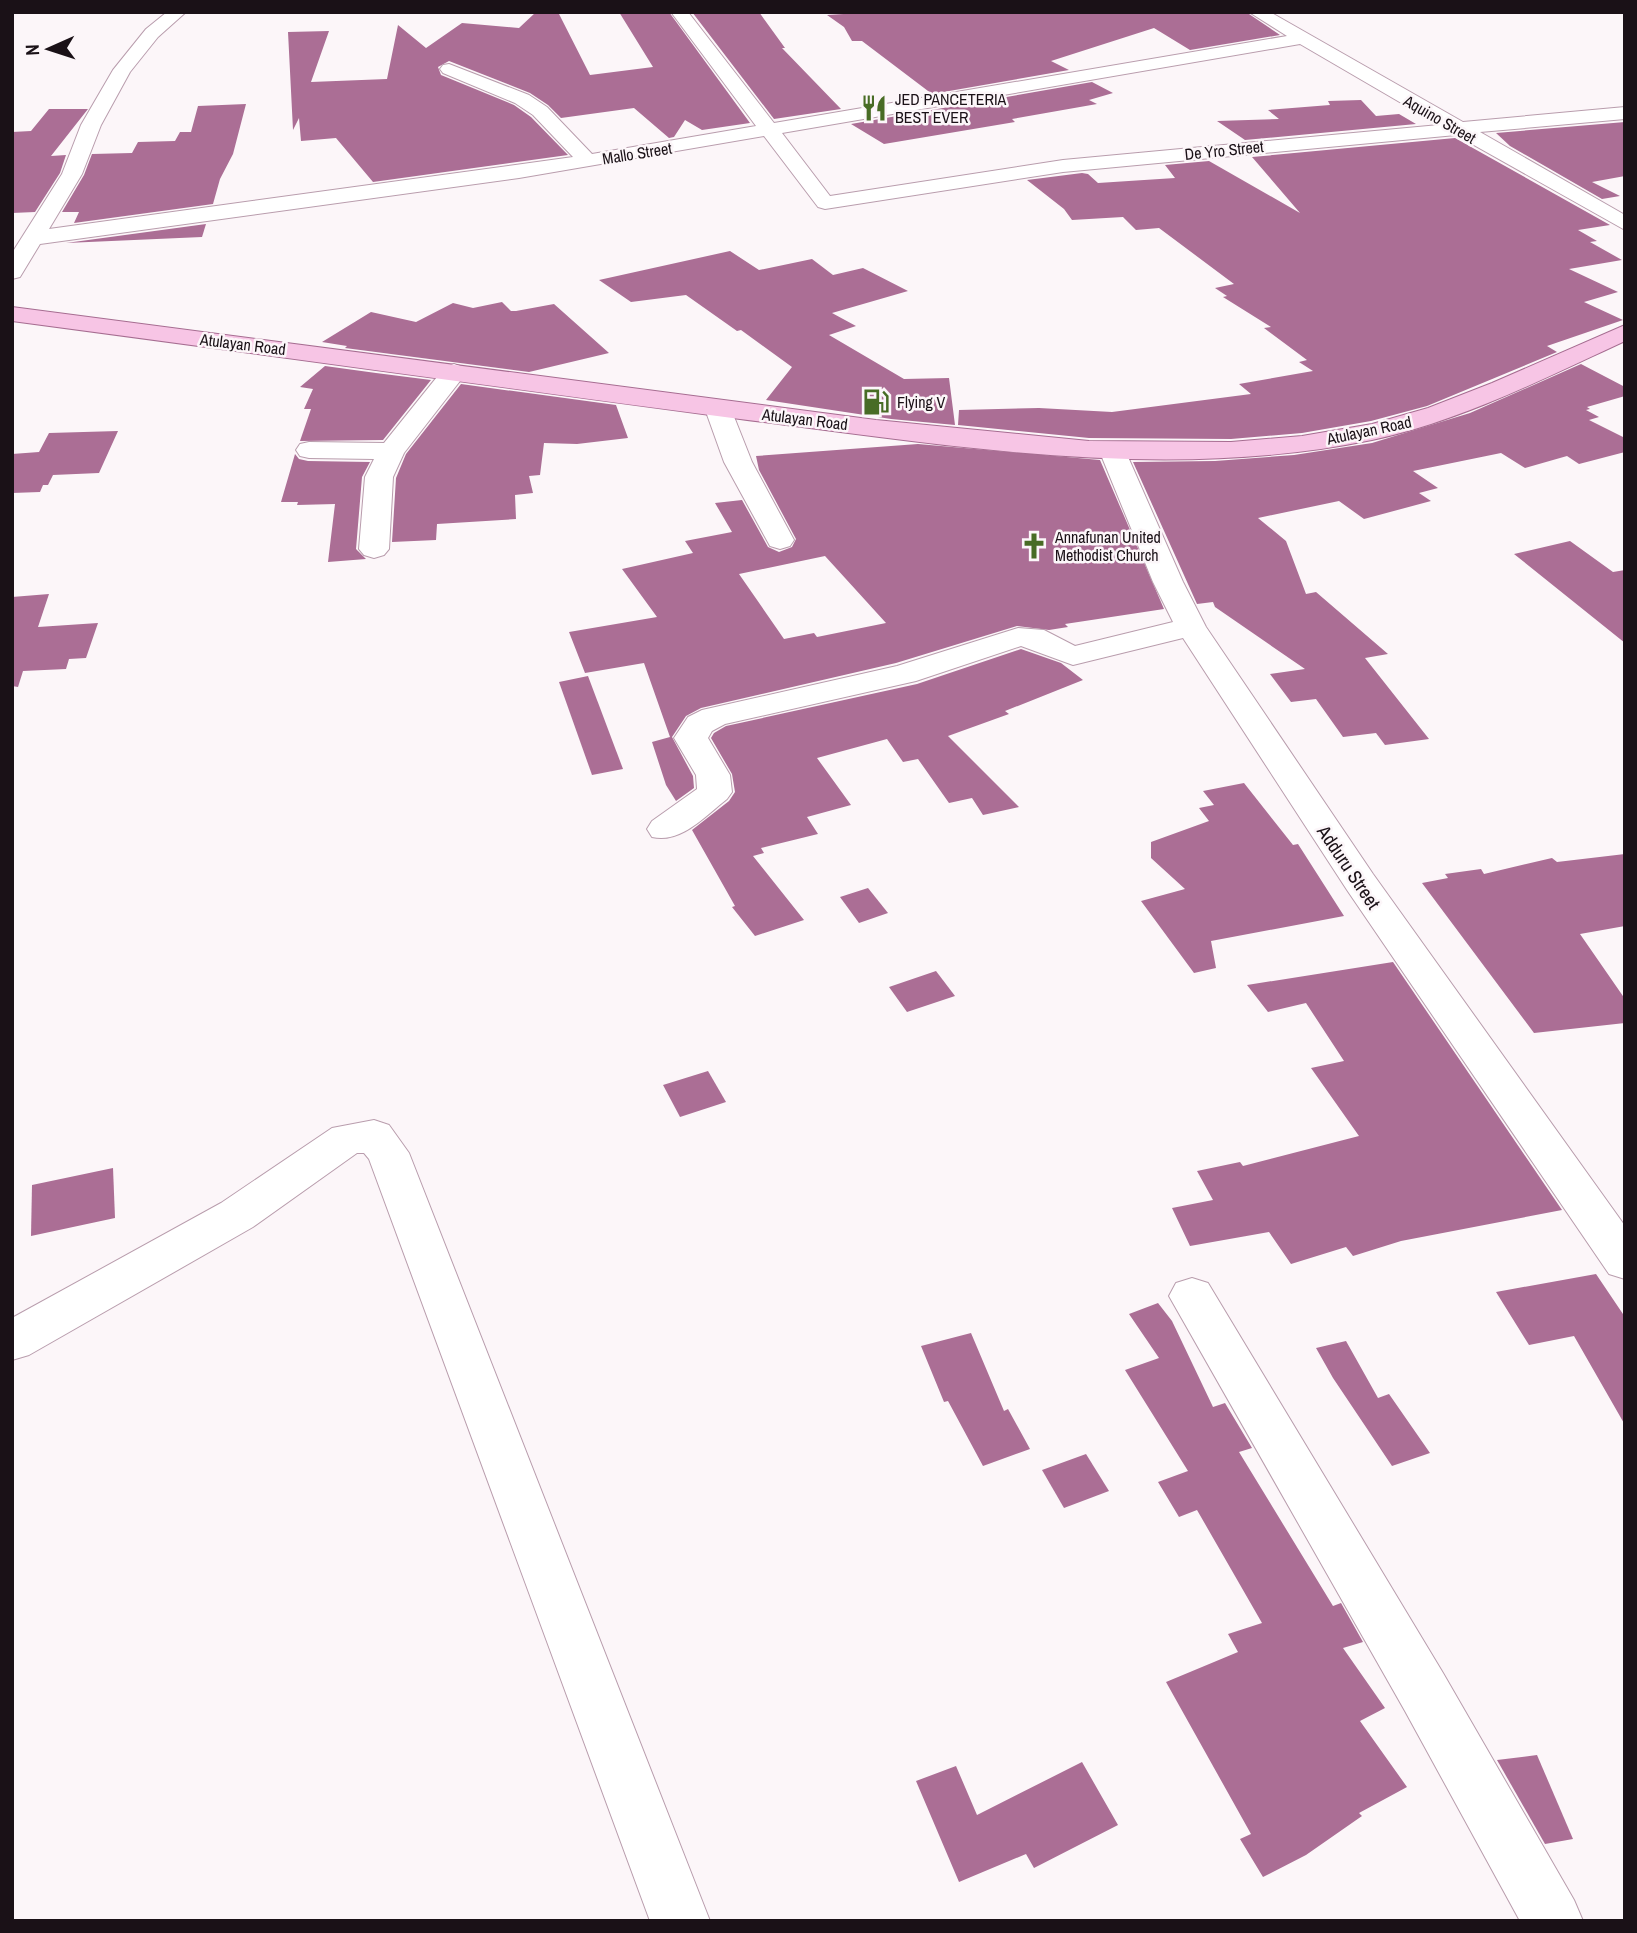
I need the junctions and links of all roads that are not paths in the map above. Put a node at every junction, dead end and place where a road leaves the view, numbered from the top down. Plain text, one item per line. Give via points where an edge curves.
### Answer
1 (177, 12) edge
2 (679, 12) edge
3 (1257, 12) edge
4 (1301, 39) junction
5 (449, 69) dead end
6 (1625, 113) edge
7 (1454, 127) junction
8 (768, 131) junction
9 (588, 161) junction
10 (1625, 224) edge
11 (34, 238) junction
12 (12, 272) edge
13 (12, 314) edge
14 (1625, 332) edge
15 (454, 372) junction
16 (718, 409) junction
17 (309, 450) dead end
18 (1112, 450) junction
19 (391, 451) junction
20 (779, 540) dead end
21 (374, 549) dead end
22 (1191, 627) junction
23 (665, 829) dead end
24 (1625, 1261) edge
25 (1192, 1296) dead end
26 (12, 1341) edge
27 (680, 1921) edge
28 (1553, 1921) edge

1 - 11 street via 152,33 122,70 91,125 72,174
2 - 8 street
3 - 4 street, Aquino Street
4 - 7 street, Aquino Street
4 - 8 street, Mallo Street
5 - 9 street via 522,99 540,111
6 - 7 street, De Yro Street
7 - 8 street, De Yro Street via 1063,166 825,203
7 - 10 street, Aquino Street
8 - 9 street, Mallo Street
9 - 11 street, Mallo Street
11 - 12 street
13 - 15 main road, Atulayan Road
14 - 18 main road, Atulayan Road via 1430,417 1372,432 1234,449
15 - 16 main road, Atulayan Road
15 - 19 street
16 - 18 main road, Atulayan Road via 1036,446
16 - 20 street via 738,461
17 - 19 street
18 - 22 street, Adduru Street
19 - 21 street via 379,477
22 - 23 street via 1073,656 1032,637 1018,637 905,674 714,717 700,724 691,738 713,775 715,792
22 - 24 street, Adduru Street via 1360,883
25 - 28 street
26 - 27 street via 237,1215 347,1139 374,1136 388,1153

